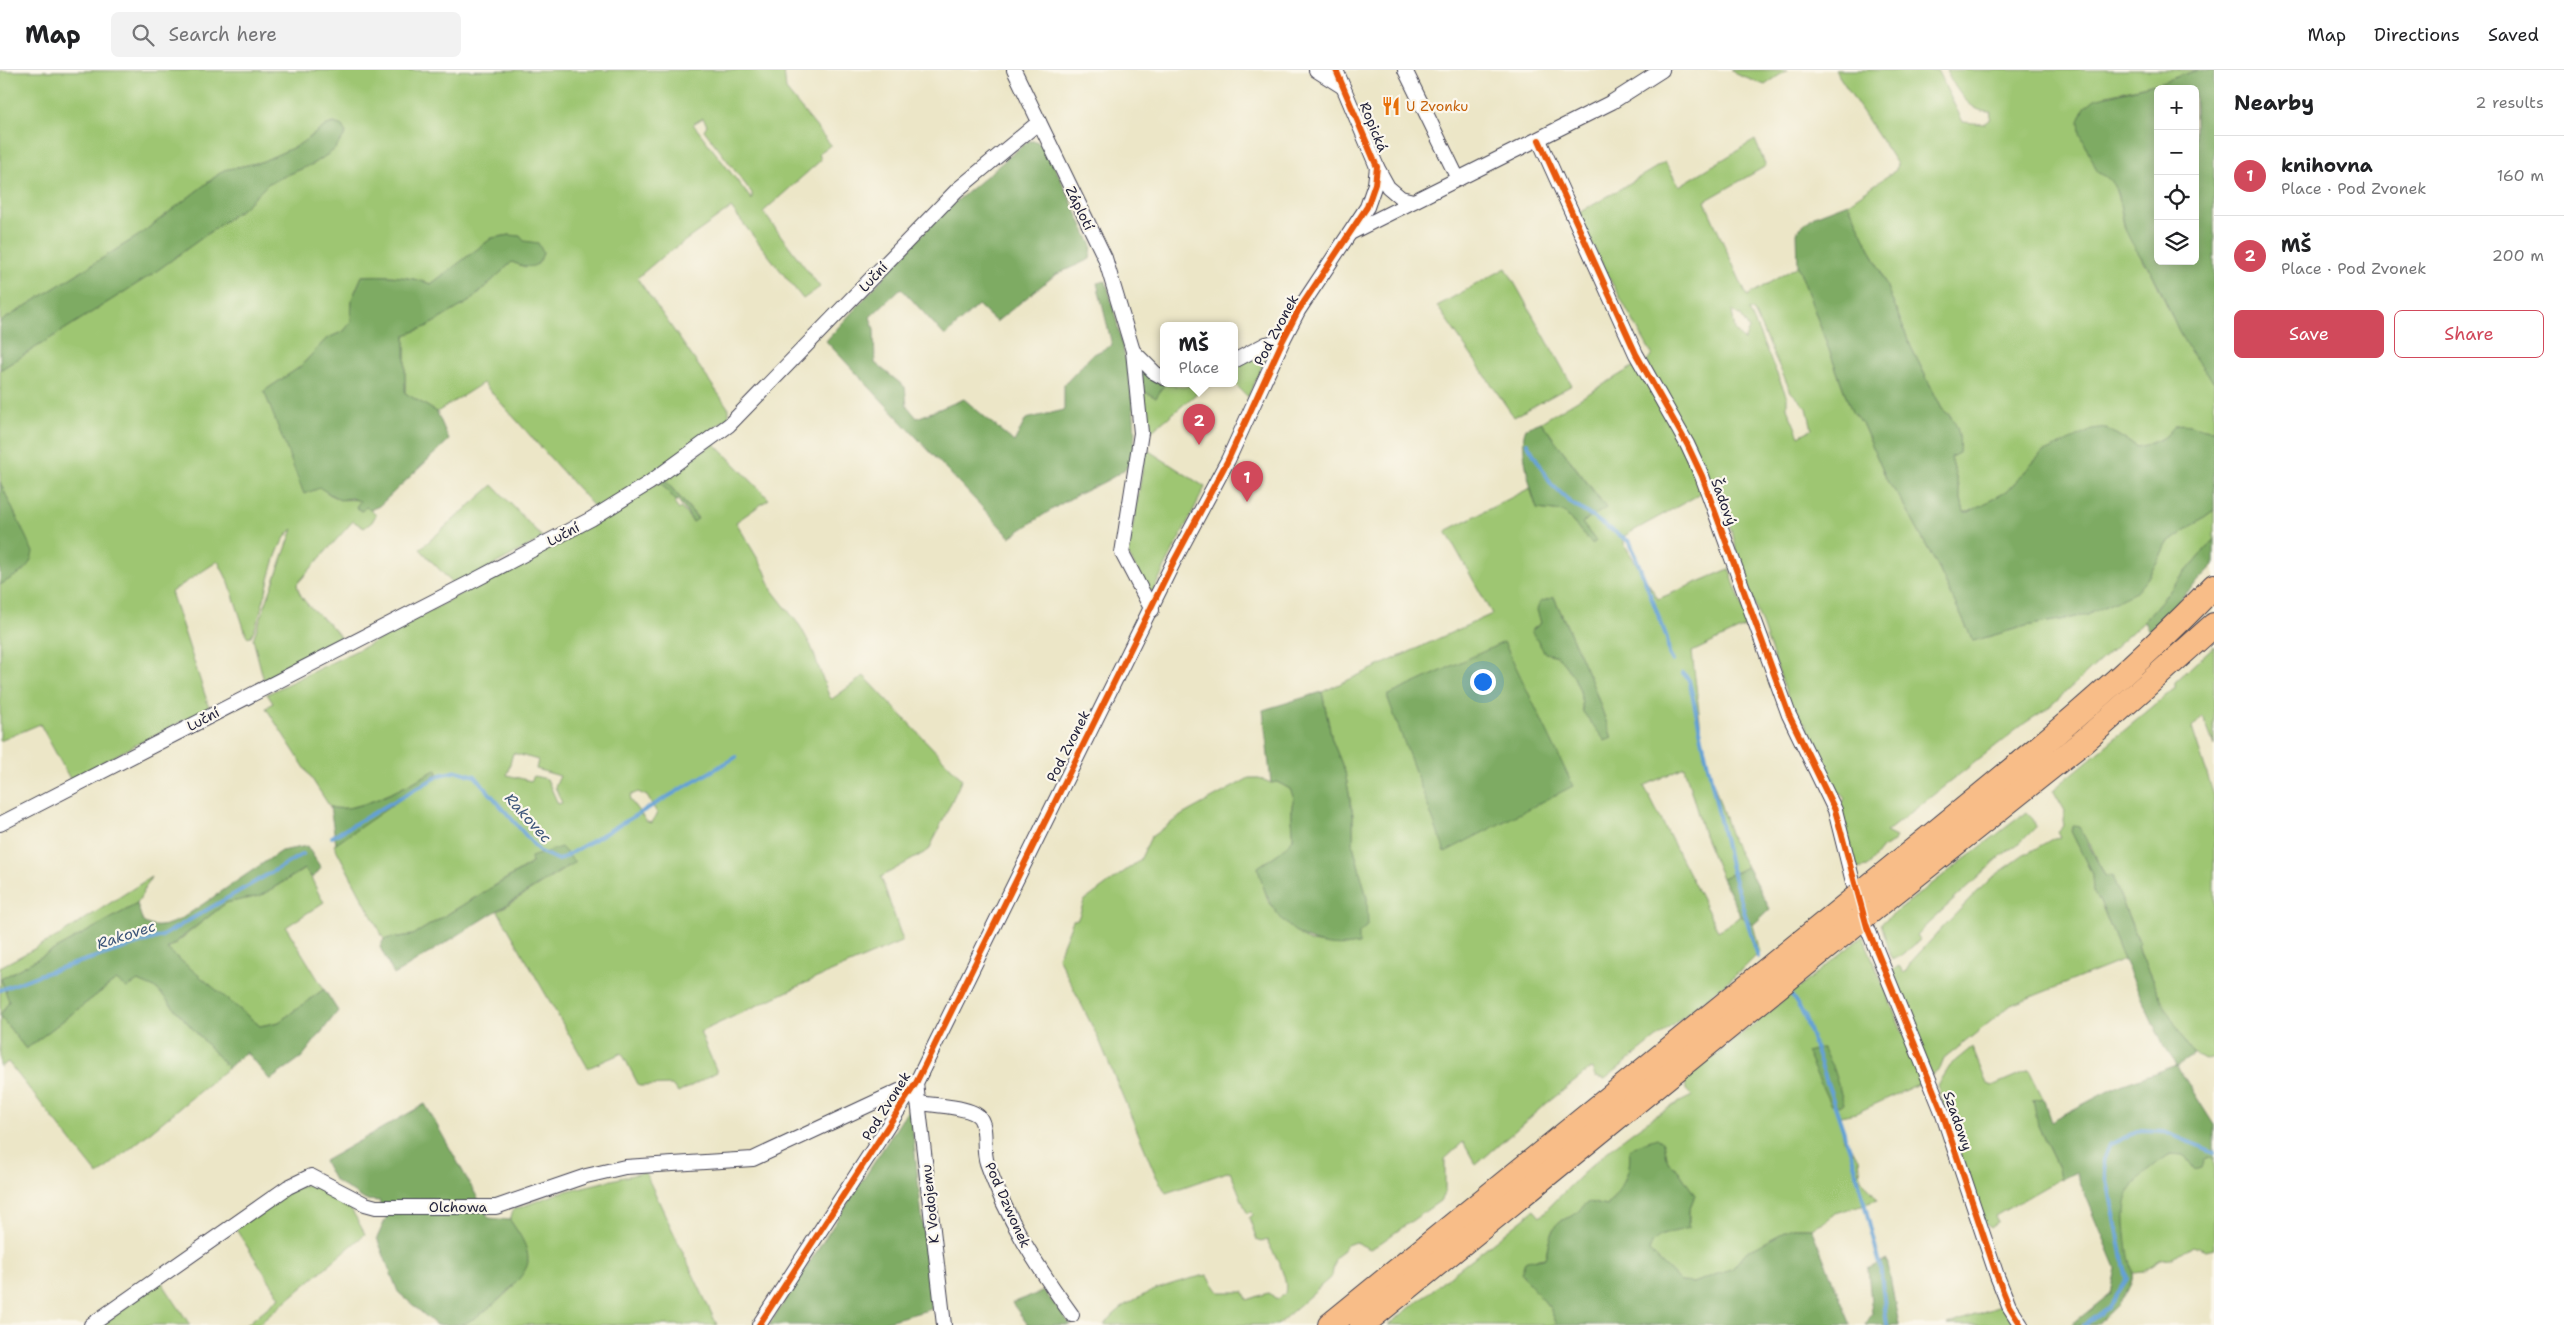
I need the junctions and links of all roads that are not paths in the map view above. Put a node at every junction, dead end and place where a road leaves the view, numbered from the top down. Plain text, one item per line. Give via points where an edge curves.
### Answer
1 (1014, 70) edge
2 (1316, 70) edge
3 (1336, 70) edge
4 (1405, 70) edge
5 (1662, 70) edge
6 (1343, 86) junction
7 (1039, 122) junction
8 (1539, 140) junction
9 (1377, 167) junction
10 (1458, 180) junction
11 (1413, 201) junction
12 (1351, 232) junction
13 (1283, 340) junction
14 (1133, 351) junction
15 (1238, 359) edge
16 (1160, 376) edge
17 (2214, 586) edge
18 (1152, 610) junction
19 (2214, 624) edge
20 (0, 824) edge
21 (1860, 906) junction
22 (916, 1083) junction
23 (918, 1103) junction
24 (1072, 1315) dead end
25 (92, 1325) edge
26 (759, 1325) edge
27 (944, 1325) edge
28 (1330, 1325) edge
29 (1362, 1325) edge
30 (2022, 1325) edge

1 - 7 street, Záplotí
2 - 6 street
3 - 6 street, Ropická
4 - 10 street
5 - 8 street, Pod Zvonek via 1612,102
6 - 9 street, Ropická
7 - 14 street, Záplotí via 1104,258
7 - 20 street, Luční via 957,190 730,425 649,483 591,519 481,577
8 - 10 street, Pod Zvonek
8 - 21 street, Šadový via 1636,354 1702,476 1789,715 1835,810
9 - 11 street via 1388,187 1401,198
9 - 12 street, Pod Zvonek via 1368,207
10 - 11 street, Pod Zvonek
11 - 12 street, Pod Zvonek
12 - 13 street, Pod Zvonek via 1298,311
13 - 15 street via 1266,344
13 - 18 street, Pod Zvonek via 1228,460 1174,561
14 - 16 street, Záplotí
14 - 18 street, Záplotí via 1141,433 1122,553
17 - 21 highway via 2069,722
18 - 22 street, Pod Zvonek
19 - 21 highway via 2084,741
21 - 28 highway
21 - 29 highway
21 - 30 street, Szadowy via 1941,1109 1997,1276 2009,1306
22 - 23 street, K Vodojemu
22 - 25 street, Olchowa via 753,1159 625,1167 586,1176 496,1208 376,1207 310,1176 288,1187
22 - 26 street, Pod Zvonek
23 - 24 street, Pod Dzwonek via 971,1111 980,1117 987,1162 1023,1242
23 - 27 street, K Vodojemu

